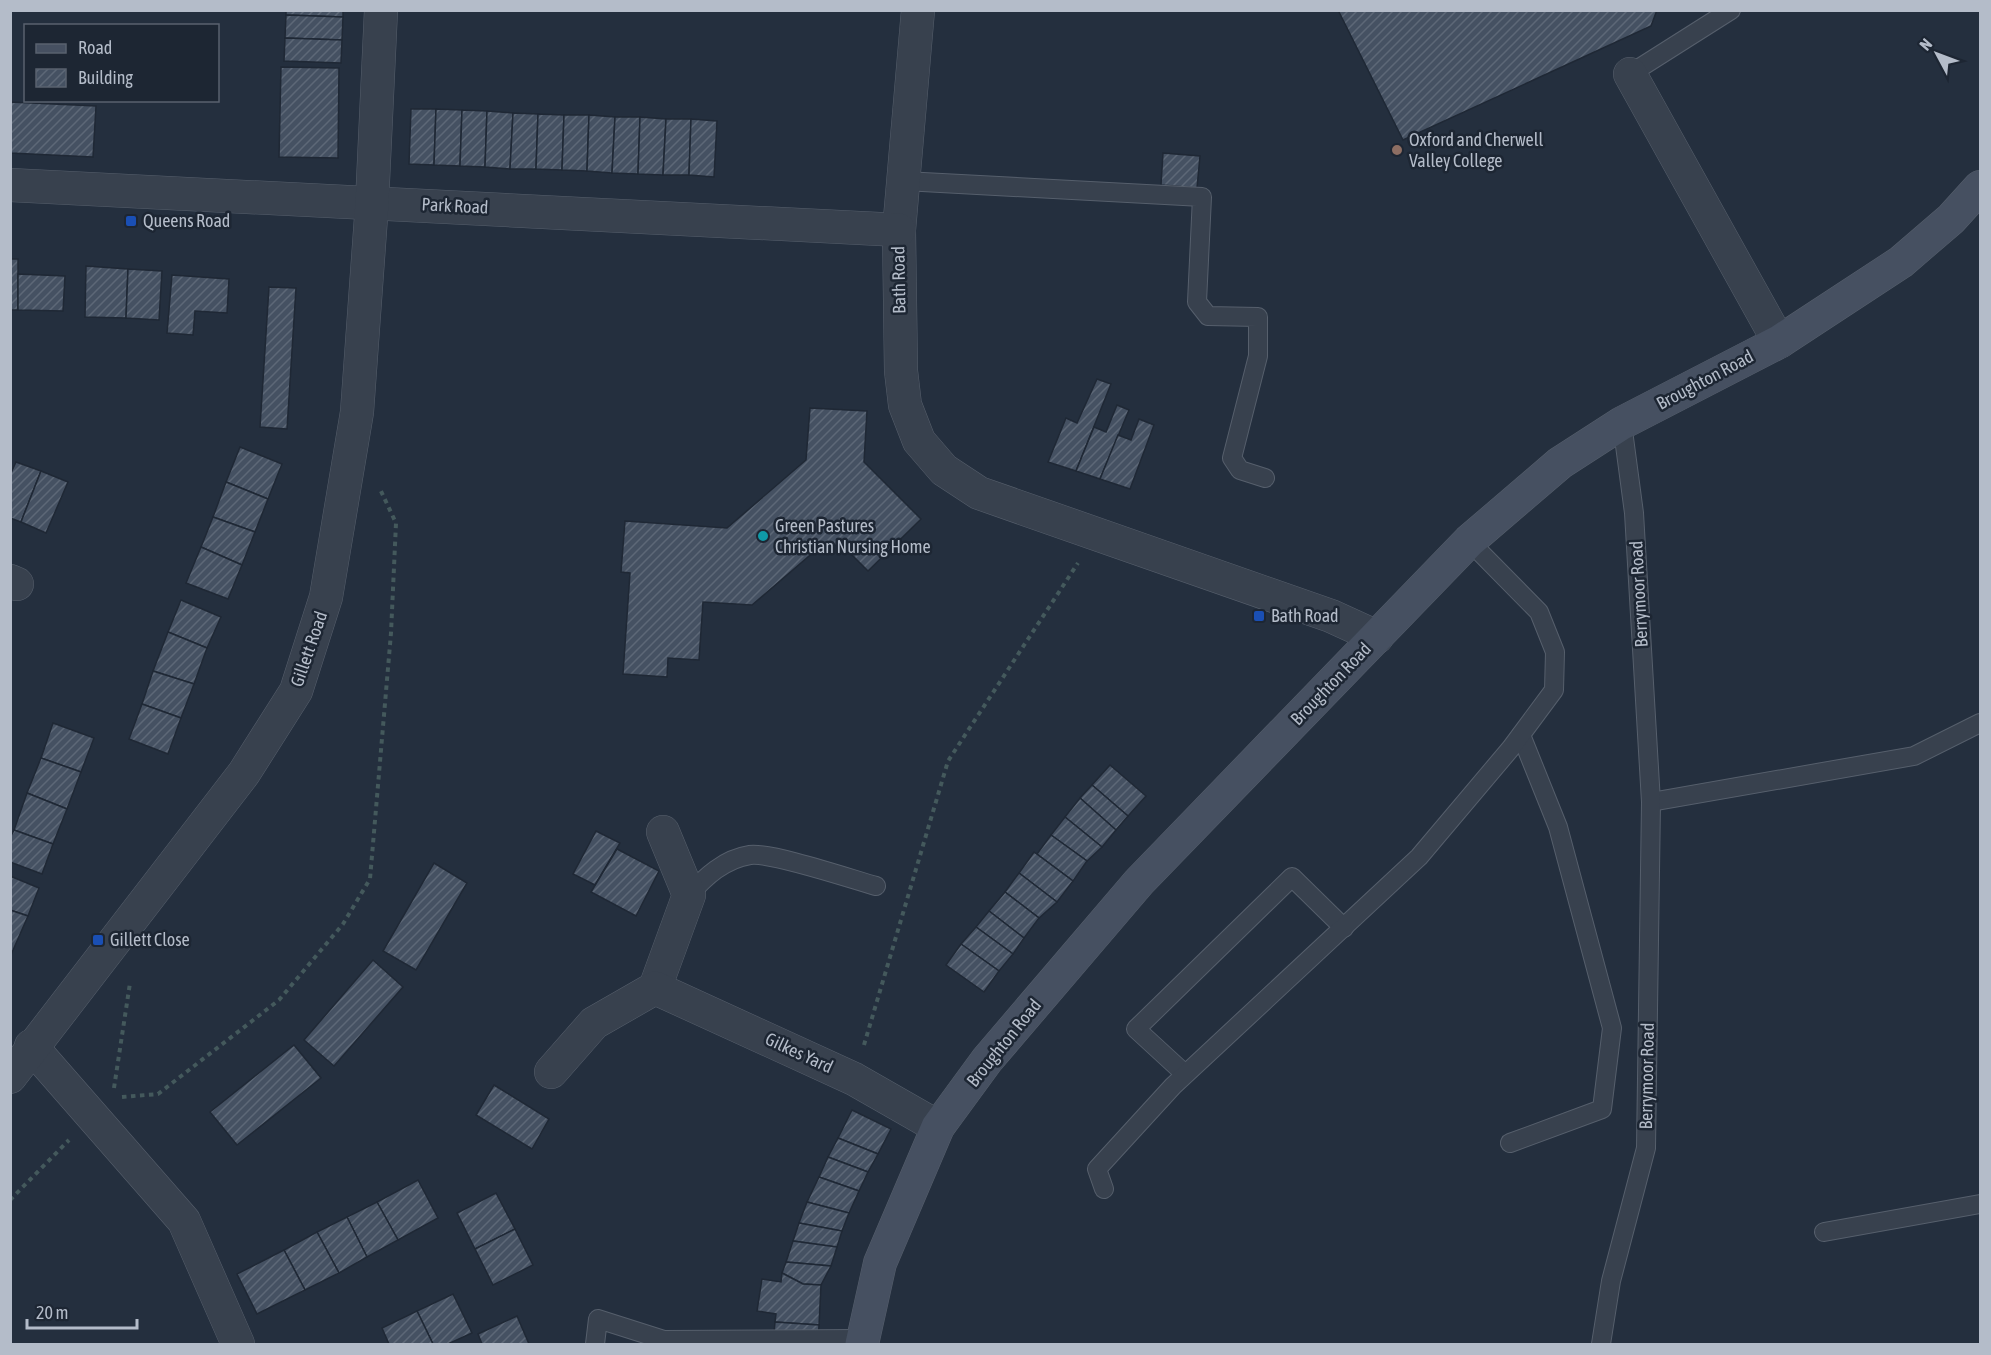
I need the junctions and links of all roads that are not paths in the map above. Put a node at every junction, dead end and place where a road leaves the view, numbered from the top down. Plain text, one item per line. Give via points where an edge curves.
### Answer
1 (381, 10) edge
2 (918, 10) edge
3 (1731, 10) edge
4 (1630, 74) joint
5 (904, 181) junction
6 (10, 185) edge
7 (1980, 187) edge
8 (372, 203) junction
9 (899, 230) junction
10 (1779, 342) junction
11 (1622, 423) junction
12 (1265, 478) dead end
13 (1469, 541) junction
14 (1377, 637) junction
15 (1980, 723) edge
16 (1521, 735) junction
17 (1651, 802) junction
18 (663, 832) dead end
19 (876, 886) dead end
20 (688, 895) junction
21 (1344, 928) junction
22 (655, 988) junction
23 (31, 1046) junction
24 (551, 1072) dead end
25 (1185, 1074) junction
26 (10, 1077) edge
27 (938, 1127) junction
28 (1510, 1143) dead end
29 (1104, 1189) dead end
30 (1980, 1204) edge
31 (1824, 1232) dead end
32 (862, 1342) edge
33 (238, 1344) edge
34 (595, 1344) edge
35 (1601, 1344) edge

1 - 8 street
2 - 5 street, Bath Road
3 - 4 lane
4 - 10 street
5 - 9 street, Bath Road
5 - 12 lane via 1202,197 1197,302 1208,316 1258,317 1258,356 1232,458 1240,470
6 - 8 street, Park Road
7 - 10 main road, Broughton Road via 1951,219 1901,262
8 - 9 street, Park Road
8 - 23 street, Gillett Road via 357,412 326,597 296,691 244,773
9 - 14 street, Bath Road via 905,405 920,441 944,470 979,493 1331,616
10 - 11 main road, Broughton Road
11 - 13 main road, Broughton Road via 1560,463
11 - 17 lane, Berrymoor Road via 1634,513
13 - 14 main road, Broughton Road
13 - 16 lane via 1539,612 1556,652 1554,690
14 - 27 main road, Broughton Road via 1139,882 987,1060
15 - 17 lane via 1914,756
16 - 21 lane via 1419,857
16 - 28 lane via 1558,827 1612,1028 1602,1109
17 - 35 lane, Berrymoor Road via 1646,1148 1611,1281
18 - 20 street
19 - 20 lane via 751,855 726,863
20 - 22 street
21 - 25 lane
21 - 25 lane via 1292,877 1137,1029
22 - 24 street via 594,1023
22 - 27 street, Gilkes Yard via 854,1079
23 - 26 street, Gillett Road
23 - 33 street via 184,1221
25 - 29 lane via 1097,1169
27 - 32 main road, Broughton Road via 880,1263
30 - 31 lane
32 - 34 lane via 664,1340 598,1319

